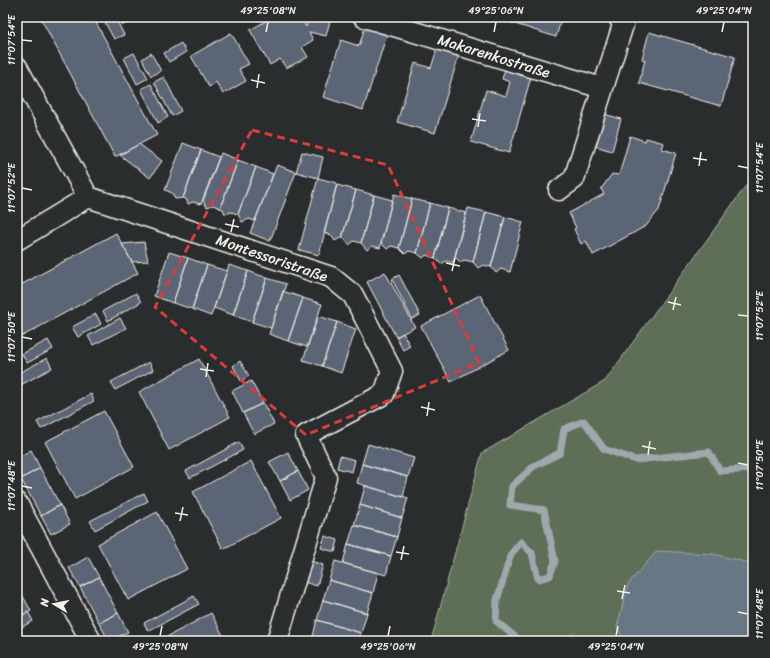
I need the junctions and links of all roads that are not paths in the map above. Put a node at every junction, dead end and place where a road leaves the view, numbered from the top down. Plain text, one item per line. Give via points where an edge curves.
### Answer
1 (364, 17) edge
2 (619, 17) edge
3 (17, 67) edge
4 (602, 88) junction
5 (560, 190) dead end
6 (88, 197) junction
7 (17, 240) edge
8 (17, 502) edge
9 (91, 641) edge
10 (277, 641) edge

1 - 4 street, Makarenkostraße
2 - 4 street via 623,25
3 - 6 street
4 - 5 street via 574,179
6 - 7 street
6 - 10 street, Montessoristraße via 331,277 353,295 392,371 384,394 306,435 326,477
8 - 9 street

